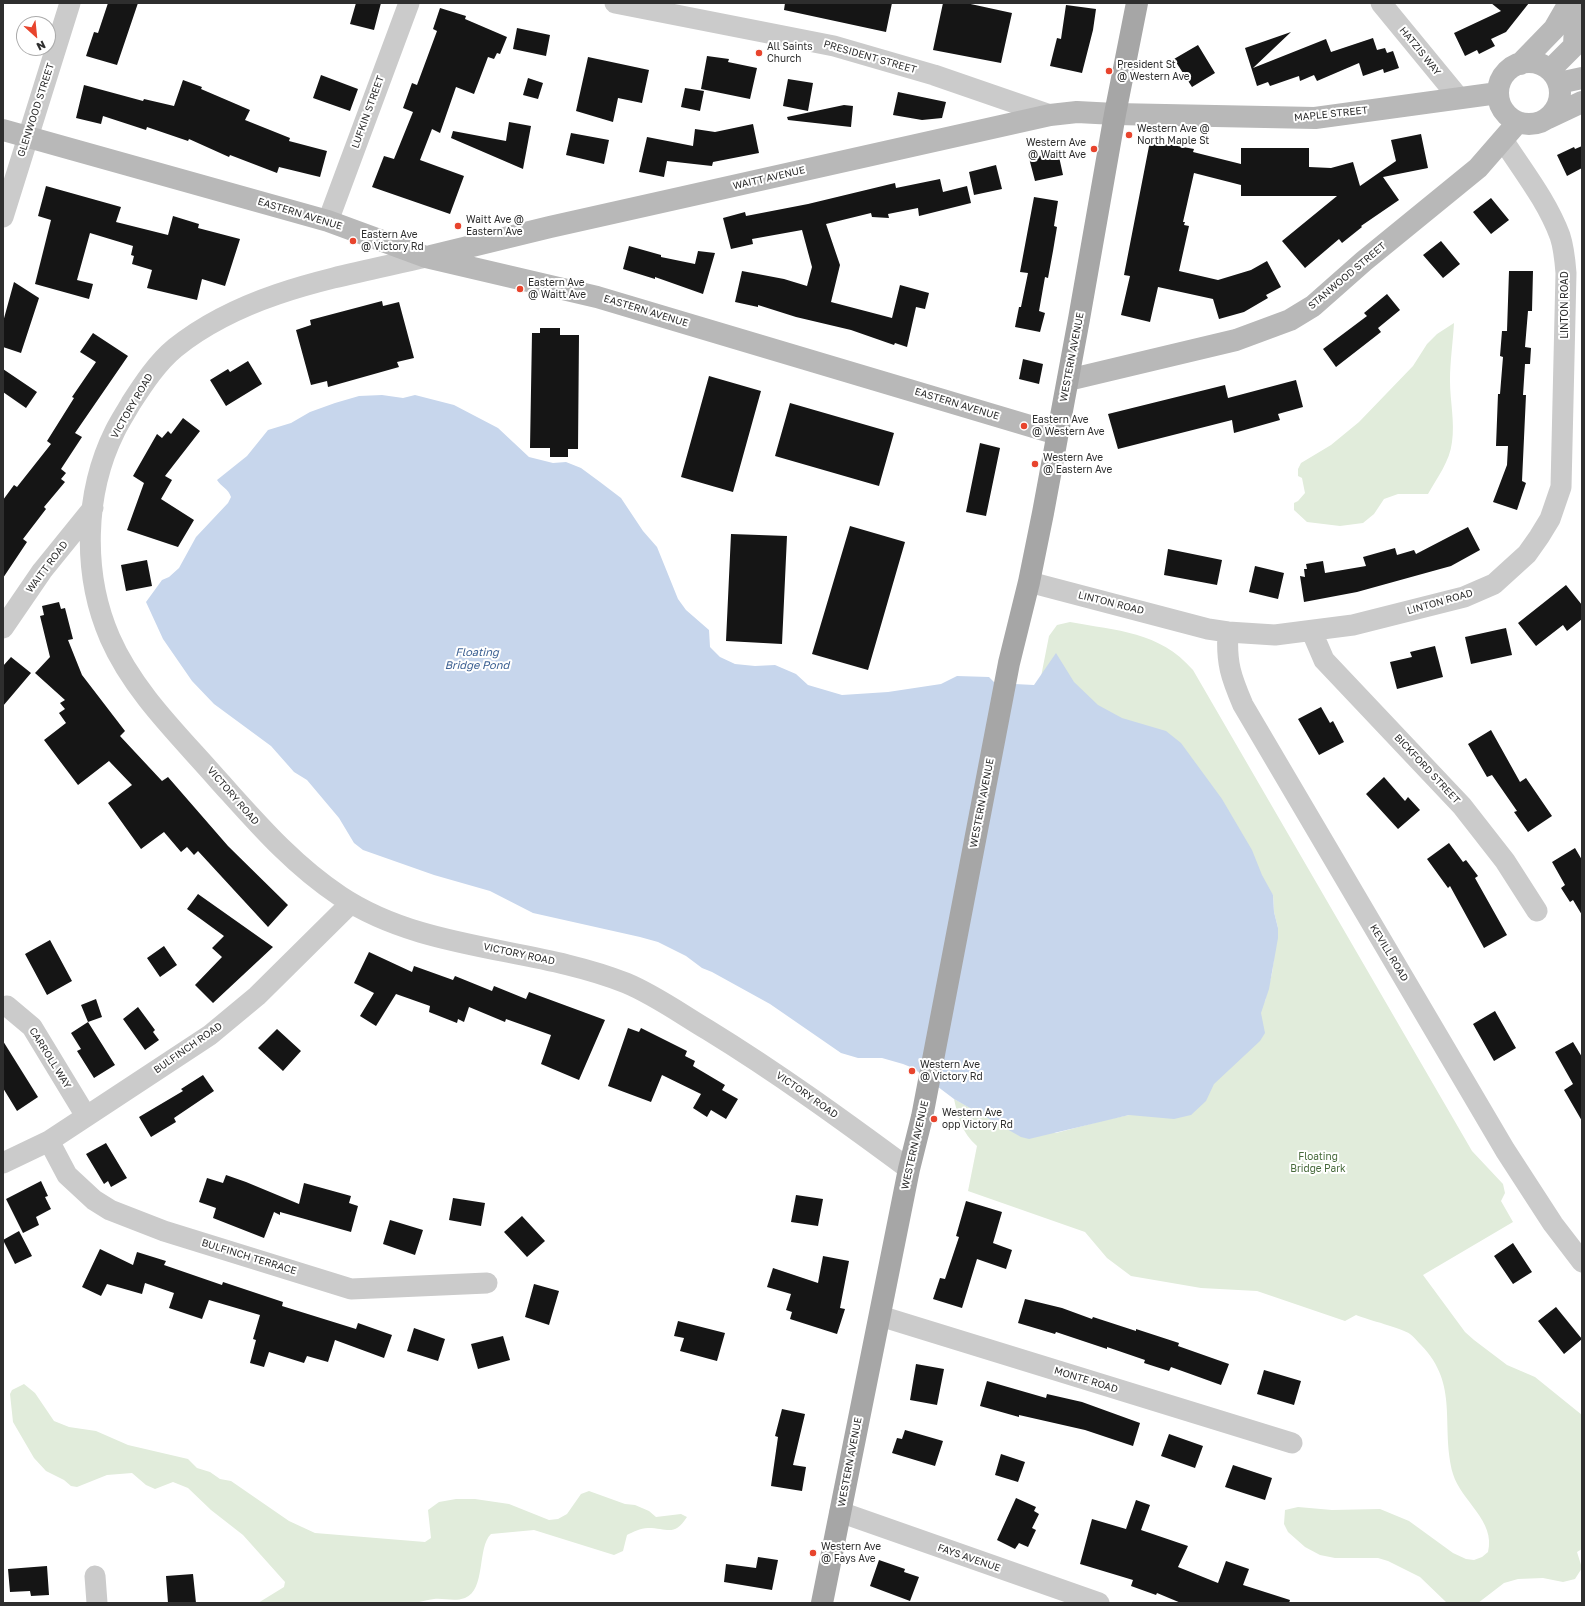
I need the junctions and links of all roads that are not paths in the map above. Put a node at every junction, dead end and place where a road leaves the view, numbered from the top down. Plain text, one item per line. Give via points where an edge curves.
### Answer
1 (70, 3) edge
2 (409, 3) edge
3 (614, 3) edge
4 (1137, 3) edge
5 (1381, 3) edge
6 (1570, 3) edge
7 (1576, 3) edge
8 (708, 12) edge
9 (1578, 55) edge
10 (1520, 64) junction
11 (1554, 77) junction
12 (1582, 78) edge
13 (1498, 93) junction
14 (1459, 98) junction
15 (1582, 102) edge
16 (1115, 114) junction
17 (1050, 115) junction
18 (1548, 118) junction
19 (1518, 122) junction
20 (3, 130) edge
21 (27, 137) junction
22 (1503, 140) junction
23 (3, 217) edge
24 (328, 221) junction
25 (426, 257) junction
26 (1068, 380) junction
27 (1057, 434) junction
28 (93, 508) junction
29 (1029, 582) junction
30 (3, 628) edge
31 (1228, 632) junction
32 (1312, 632) junction
33 (350, 903) junction
34 (1537, 911) dead end
35 (7, 1006) dead end
36 (86, 1116) junction
37 (48, 1140) junction
38 (3, 1163) edge
39 (910, 1169) junction
40 (1582, 1262) edge
41 (487, 1283) dead end
42 (880, 1316) junction
43 (1292, 1443) dead end
44 (840, 1512) junction
45 (95, 1576) dead end
46 (97, 1603) edge
47 (822, 1603) edge
48 (1099, 1603) edge

1 - 21 street, GLENWOOD STREET
2 - 24 street, LUFKIN STREET
3 - 8 street, PRESIDENT STREET
4 - 16 main road, WESTERN AVENUE
5 - 14 street, HATZIS WAY
6 - 10 main road via 1554,30
7 - 9 main road
8 - 17 street, PRESIDENT STREET via 934,76
9 - 11 main road
10 - 11 main road via 1541,64
10 - 13 main road via 1509,69 1503,76
11 - 12 main road
11 - 18 main road via 1560,93 1559,102
13 - 14 main road, MAPLE STREET
13 - 19 main road via 1503,110 1509,118
14 - 16 main road, MAPLE STREET via 1315,118
15 - 18 main road
16 - 17 main road, WAITT AVENUE via 1077,112
16 - 26 main road, WESTERN AVENUE
17 - 25 main road, WAITT AVENUE via 565,223
18 - 19 main road via 1537,123
19 - 22 main road, STANWOOD STREET
20 - 21 main road, EASTERN AVENUE
21 - 23 street, GLENWOOD STREET
21 - 24 main road, EASTERN AVENUE
22 - 26 main road, STANWOOD STREET via 1478,168 1313,306 1290,320 1236,340
22 - 32 street, LINTON ROAD via 1544,202 1560,236 1564,252 1566,295 1562,456 1561,486 1557,503 1550,519 1527,554 1494,584 1464,597 1353,625
24 - 25 main road, EASTERN AVENUE
25 - 27 main road, EASTERN AVENUE via 597,297
25 - 28 street, VICTORY ROAD via 274,295 213,324 176,347 154,368 114,432 94,495
26 - 27 main road, WESTERN AVENUE
27 - 29 main road, WESTERN AVENUE
28 - 30 street, WAITT ROAD via 42,571
28 - 33 street, VICTORY ROAD via 91,564 98,602 110,638 132,677 158,712 264,831 292,860
29 - 31 street, LINTON ROAD
29 - 39 main road, WESTERN AVENUE via 1008,674
31 - 32 street, LINTON ROAD via 1275,635
31 - 40 street, KEVILL ROAD via 1227,656 1231,678 1242,705 1506,1150 1553,1224
32 - 34 street, BICKFORD STREET via 1324,660 1462,806 1505,861
33 - 36 street, BULFINCH ROAD via 257,996 210,1035
33 - 39 street, VICTORY ROAD via 381,918 431,934 564,963 626,983 656,998 735,1047
35 - 36 street, CARROLL WAY via 32,1027
36 - 37 street, BULFINCH ROAD
37 - 38 street, BULFINCH ROAD
37 - 41 street, BULFINCH TERRACE via 67,1175 94,1200 110,1210 164,1231 350,1289
39 - 42 main road, WESTERN AVENUE
42 - 43 street, MONTE ROAD
42 - 44 main road, WESTERN AVENUE
44 - 47 main road, WESTERN AVENUE
44 - 48 street, FAYS AVENUE
45 - 46 street

